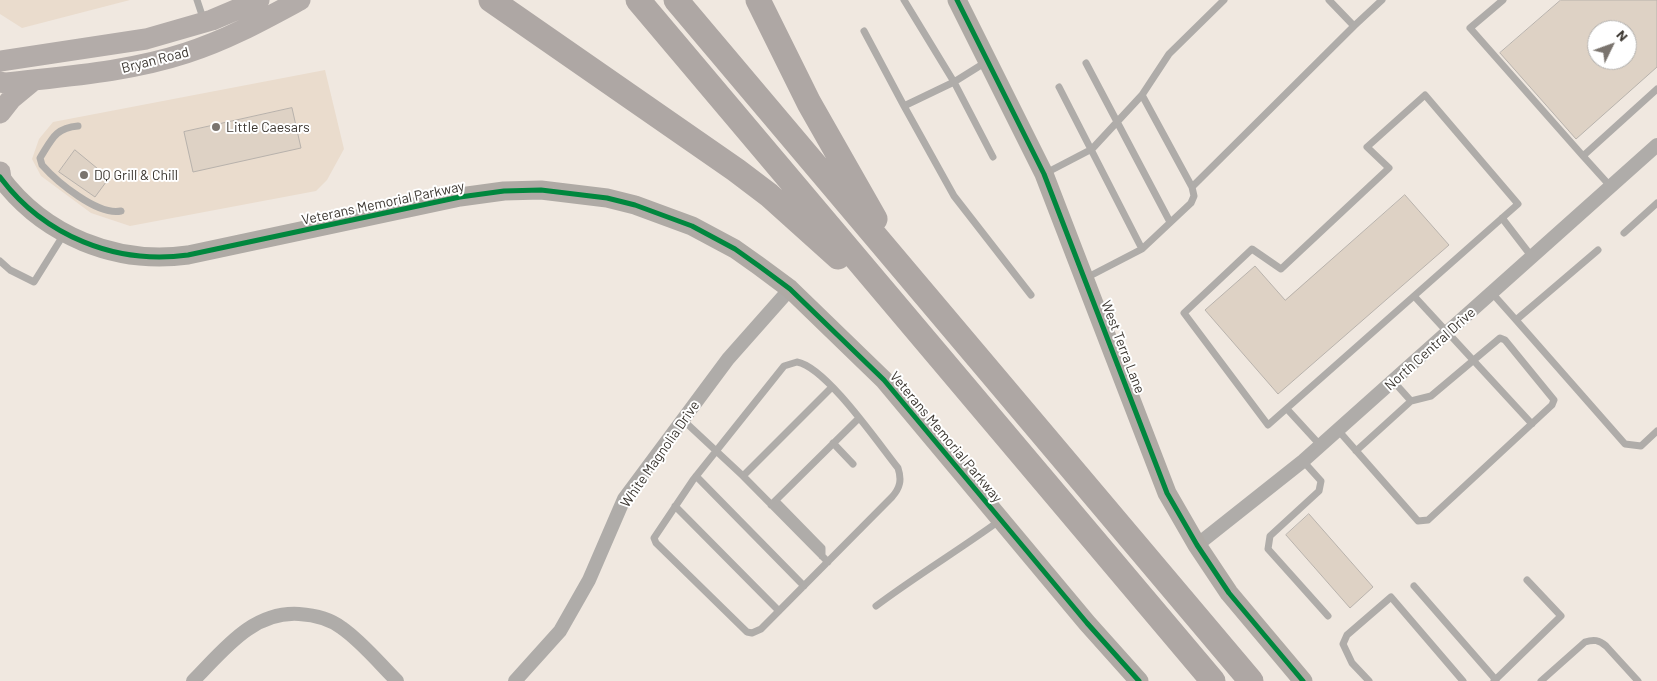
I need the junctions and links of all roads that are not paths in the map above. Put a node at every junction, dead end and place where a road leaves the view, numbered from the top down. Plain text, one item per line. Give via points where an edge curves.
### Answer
1 (197, 0) edge
2 (259, 0) edge
3 (300, 0) edge
4 (491, 0) edge
5 (638, 0) edge
6 (676, 0) edge
7 (758, 0) edge
8 (904, 0) edge
9 (957, 0) edge
10 (1224, 0) edge
11 (1329, 0) edge
12 (1381, 0) edge
13 (1503, 0) edge
14 (205, 22) junction
15 (1354, 26) junction
16 (864, 32) dead end
17 (0, 48) edge
18 (40, 56) junction
19 (988, 60) junction
20 (0, 61) edge
21 (1086, 63) dead end
22 (34, 80) junction
23 (0, 82) edge
24 (954, 82) junction
25 (1059, 87) dead end
26 (1657, 90) edge
27 (1142, 95) junction
28 (904, 106) junction
29 (0, 112) edge
30 (1117, 122) junction
31 (78, 126) dead end
32 (1657, 145) edge
33 (1092, 149) junction
34 (1583, 156) junction
35 (993, 157) dead end
36 (1044, 174) junction
37 (0, 176) edge
38 (1192, 187) junction
39 (1611, 187) junction
40 (1657, 203) edge
41 (122, 211) dead end
42 (1502, 218) junction
43 (1170, 222) junction
44 (1624, 233) dead end
45 (64, 234) junction
46 (1142, 249) junction
47 (1598, 250) dead end
48 (1532, 257) junction
49 (0, 261) edge
50 (1085, 278) junction
51 (790, 289) junction
52 (1492, 293) junction
53 (924, 294) junction
54 (1030, 295) dead end
55 (1414, 296) junction
56 (893, 302) junction
57 (1516, 320) junction
58 (1448, 333) junction
59 (1472, 360) junction
60 (1394, 382) junction
61 (832, 387) junction
62 (1411, 401) junction
63 (1288, 409) junction
64 (858, 419) junction
65 (683, 420) junction
66 (1532, 424) junction
67 (1337, 429) junction
68 (1657, 432) edge
69 (833, 443) junction
70 (1320, 445) junction
71 (717, 450) junction
72 (1356, 450) junction
73 (1303, 461) junction
74 (853, 464) dead end
75 (696, 476) junction
76 (744, 476) junction
77 (774, 503) junction
78 (675, 506) junction
79 (1001, 520) junction
80 (1197, 545) junction
81 (828, 562) junction
82 (1527, 580) dead end
83 (804, 586) junction
84 (1414, 586) dead end
85 (876, 606) dead end
86 (779, 611) junction
87 (1328, 616) dead end
88 (1495, 680) edge
89 (193, 681) edge
90 (397, 681) edge
91 (516, 681) edge
92 (1139, 681) edge
93 (1213, 681) edge
94 (1251, 681) edge
95 (1303, 681) edge
96 (1368, 681) edge
97 (1463, 681) edge
98 (1541, 681) edge
99 (1638, 681) edge

1 - 14 lane
2 - 14 main road, Bryan Road
3 - 22 main road, Bryan Road via 249,28 186,53 121,69
4 - 56 highway via 736,170
5 - 56 highway
6 - 53 highway
7 - 53 highway via 808,103
8 - 24 lane
9 - 19 street, West Terra Lane
10 - 27 lane via 1169,54
11 - 15 lane
12 - 15 lane
13 - 34 lane via 1470,28
14 - 18 main road, Bryan Road via 146,40
15 - 38 lane
16 - 28 lane
17 - 18 main road
18 - 20 main road, Bryan Road
19 - 24 lane
19 - 36 street, West Terra Lane
21 - 30 lane
22 - 23 main road, Bryan Road
22 - 29 main road
24 - 28 lane
24 - 35 lane
25 - 33 lane
26 - 34 lane
27 - 30 lane
27 - 38 lane
28 - 54 lane via 954,196
30 - 33 lane
30 - 43 lane
31 - 41 lane via 63,127 57,132 40,158 42,165 84,199 100,208
32 - 39 street, North Central Drive
33 - 36 lane
33 - 46 lane
34 - 39 lane
36 - 50 street, West Terra Lane
37 - 45 street, Veterans Memorial Parkway via 29,210
38 - 43 lane via 1194,196 1191,203
39 - 48 street, North Central Drive
40 - 44 lane
42 - 48 lane
42 - 55 lane
42 - 63 lane via 1518,204 1425,95 1368,147 1390,168 1280,269 1252,249 1184,313 1268,424
43 - 46 lane
45 - 49 lane via 34,282
45 - 51 street, Veterans Memorial Parkway via 106,250 174,257 460,197 504,191 562,192 635,205 692,226 735,250
46 - 50 lane
47 - 57 lane
48 - 52 street, North Central Drive
50 - 80 street, West Terra Lane via 1167,492
51 - 65 street, White Magnolia Drive via 728,359
51 - 79 street, Veterans Memorial Parkway via 884,380
52 - 57 lane
52 - 58 street, North Central Drive
53 - 94 highway
55 - 58 lane
55 - 63 lane
56 - 93 highway
57 - 68 lane via 1625,444 1641,446
58 - 59 lane
58 - 60 street, North Central Drive
59 - 62 lane via 1431,396
59 - 66 lane
59 - 66 lane via 1494,341 1505,340 1554,400 1552,406
60 - 62 lane
60 - 67 street, North Central Drive
61 - 64 lane
61 - 71 lane via 802,363 784,366
61 - 76 lane
62 - 72 lane
63 - 70 lane
64 - 69 lane
64 - 81 lane via 898,468 899,489
65 - 71 lane
65 - 91 street, White Magnolia Drive via 624,499 589,580 560,631
66 - 72 lane via 1423,523
67 - 70 street, North Central Drive
67 - 72 lane
69 - 74 lane
69 - 77 lane
70 - 73 street, North Central Drive
71 - 75 lane
71 - 76 lane
73 - 80 street, North Central Drive
73 - 87 lane via 1321,481 1319,491 1270,536 1268,549
75 - 78 lane
75 - 83 lane
76 - 77 lane
77 - 81 lane
78 - 86 lane
78 - 86 lane via 654,538 656,543 747,632 762,628
79 - 85 lane
79 - 92 street, Veterans Memorial Parkway
80 - 95 street, West Terra Lane via 1229,593
81 - 83 lane
82 - 88 lane via 1562,616
83 - 86 lane
84 - 88 lane
89 - 90 street via 244,630 254,623 288,613 325,618 342,627
96 - 97 lane via 1352,662 1343,644 1347,635 1391,597
98 - 99 lane via 1592,640 1606,646

